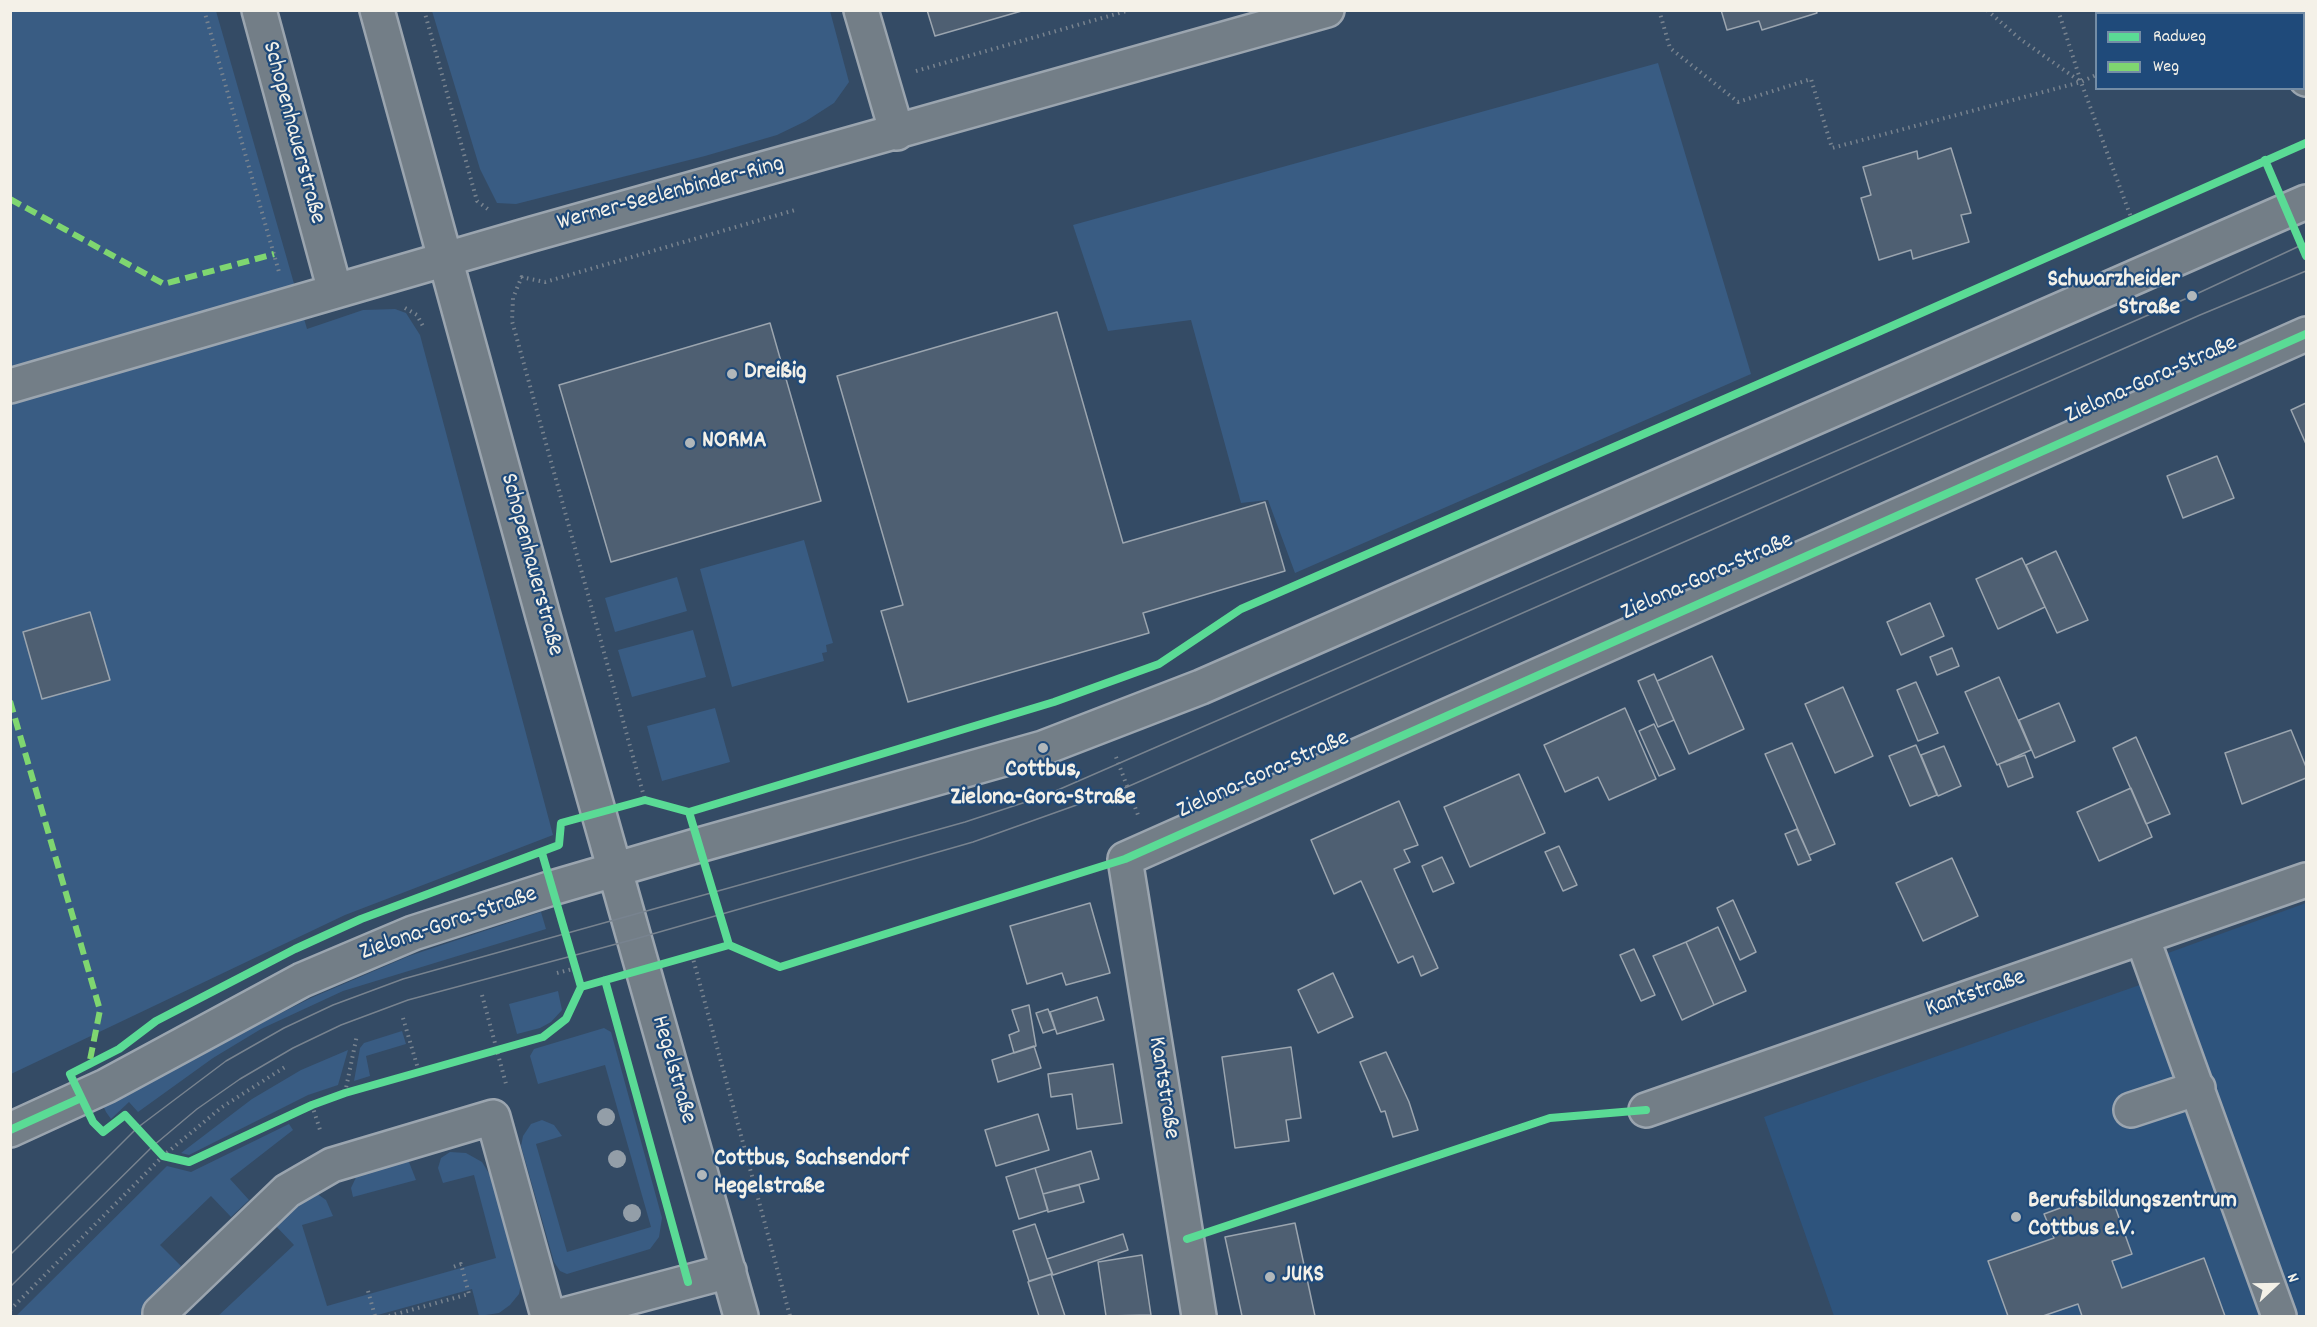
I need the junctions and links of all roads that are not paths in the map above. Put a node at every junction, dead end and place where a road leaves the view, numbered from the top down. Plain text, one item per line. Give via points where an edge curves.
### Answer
1 (259, 10) edge
2 (378, 10) edge
3 (861, 10) edge
4 (1327, 10) edge
5 (897, 133) junction
6 (2307, 202) edge
7 (447, 259) junction
8 (335, 291) junction
9 (2307, 334) edge
10 (10, 386) edge
11 (1125, 859) joint
12 (615, 870) junction
13 (2307, 880) edge
14 (2142, 937) junction
15 (2198, 1088) junction
16 (1646, 1110) dead end
17 (2131, 1110) dead end
18 (10, 1130) edge
19 (729, 1271) junction
20 (160, 1317) edge
21 (548, 1317) edge
22 (560, 1317) edge
23 (741, 1317) edge
24 (1199, 1317) edge
25 (2279, 1317) edge

1 - 8 street, Schopenhauerstraße
2 - 7 street, Schopenhauerstraße
3 - 5 street
4 - 5 street, Werner-Seelenbinder-Ring
5 - 7 street, Werner-Seelenbinder-Ring
6 - 12 street, Zielona-Gora-Straße via 1102,727 1043,748
7 - 8 street
7 - 12 street, Schopenhauerstraße
8 - 10 street
9 - 11 street, Zielona-Gora-Straße
11 - 24 street, Kantstraße
12 - 18 street, Zielona-Gora-Straße via 413,933 302,980 106,1086
12 - 19 street, Hegelstraße
13 - 14 street, Kantstraße
14 - 15 street
14 - 16 street, Kantstraße
15 - 17 street
15 - 25 street
19 - 22 street
19 - 23 street, Hegelstraße
20 - 21 street via 287,1191 332,1165 493,1117

